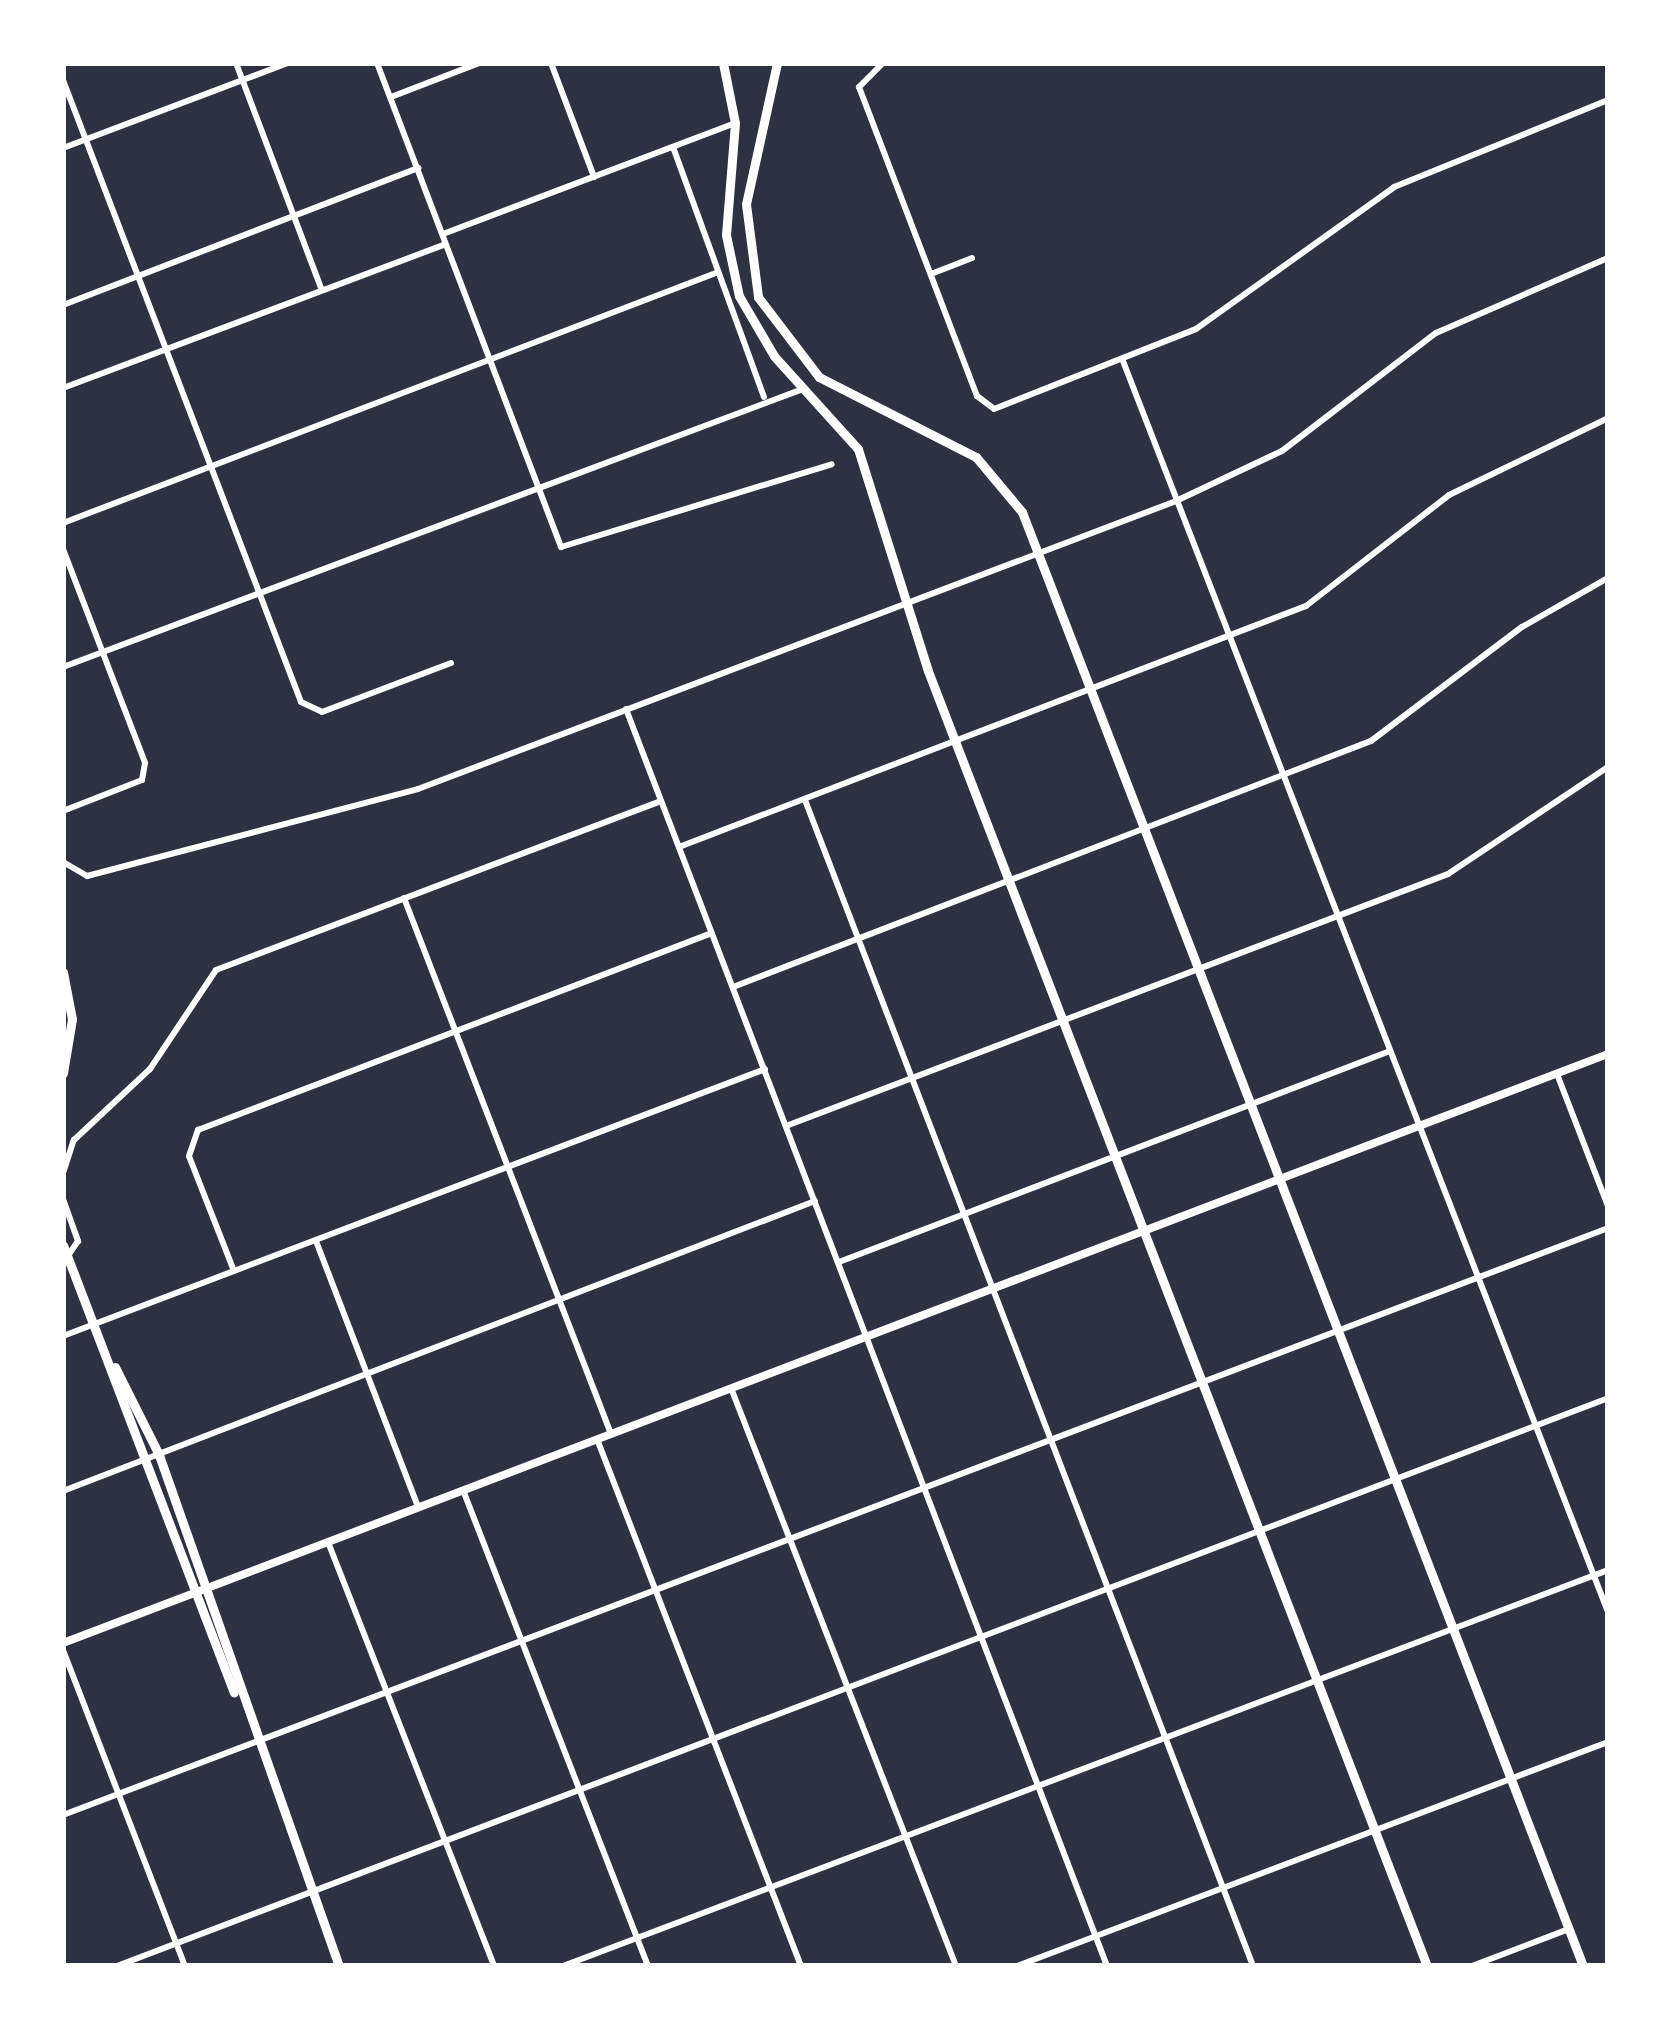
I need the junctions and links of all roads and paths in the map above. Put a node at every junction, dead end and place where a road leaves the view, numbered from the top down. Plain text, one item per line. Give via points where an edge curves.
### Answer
1 (236, 63) edge
2 (288, 63) edge
3 (377, 63) edge
4 (479, 63) edge
5 (551, 63) edge
6 (723, 63) edge
7 (777, 63) edge
8 (883, 63) edge
9 (63, 80) edge
10 (242, 80) junction
11 (391, 97) junction
12 (1608, 100) edge
13 (735, 123) junction
14 (86, 140) junction
15 (673, 146) junction
16 (63, 148) edge
17 (418, 168) junction
18 (594, 177) junction
19 (294, 218) junction
20 (443, 234) junction
21 (443, 245) junction
22 (973, 258) dead end
23 (1608, 258) edge
24 (716, 273) junction
25 (931, 274) junction
26 (138, 277) junction
27 (322, 290) junction
28 (63, 305) edge
29 (166, 350) junction
30 (1123, 361) junction
31 (488, 363) junction
32 (63, 388) edge
33 (806, 388) junction
34 (765, 398) junction
35 (1608, 418) edge
36 (832, 464) dead end
37 (210, 466) junction
38 (538, 486) junction
39 (1176, 501) junction
40 (63, 523) edge
41 (63, 549) edge
42 (1040, 552) junction
43 (1608, 578) edge
44 (258, 593) junction
45 (907, 602) junction
46 (1229, 639) junction
47 (102, 652) junction
48 (451, 663) dead end
49 (63, 667) edge
50 (1093, 692) junction
51 (626, 709) junction
52 (956, 743) junction
53 (1608, 767) edge
54 (1284, 778) junction
55 (661, 800) junction
56 (805, 800) junction
57 (63, 811) edge
58 (1148, 830) junction
59 (679, 847) junction
60 (63, 862) edge
61 (1009, 882) junction
62 (404, 898) junction
63 (1338, 917) junction
64 (712, 933) junction
65 (858, 939) junction
66 (1201, 969) junction
67 (63, 972) edge
68 (733, 987) junction
69 (1062, 1021) junction
70 (457, 1032) junction
71 (1390, 1052) junction
72 (1608, 1054) edge
73 (765, 1069) junction
74 (63, 1072) edge
75 (1557, 1074) junction
76 (911, 1078) junction
77 (1252, 1103) junction
78 (786, 1126) junction
79 (1419, 1126) junction
80 (1115, 1156) junction
81 (508, 1166) junction
82 (63, 1173) edge
83 (1282, 1179) junction
84 (63, 1199) edge
85 (815, 1202) junction
86 (1608, 1206) edge
87 (964, 1214) junction
88 (1608, 1228) edge
89 (1144, 1231) junction
90 (316, 1241) junction
91 (66, 1250) edge
92 (838, 1262) junction
93 (233, 1271) junction
94 (1478, 1277) junction
95 (992, 1288) junction
96 (559, 1300) junction
97 (99, 1323) junction
98 (1339, 1329) junction
99 (63, 1336) edge
100 (867, 1336) junction
101 (116, 1367) junction
102 (367, 1374) junction
103 (1203, 1381) junction
104 (731, 1388) junction
105 (1608, 1398) edge
106 (1535, 1426) junction
107 (611, 1434) junction
108 (1052, 1438) junction
109 (597, 1439) junction
110 (159, 1455) junction
111 (144, 1460) junction
112 (1396, 1478) junction
113 (923, 1487) junction
114 (463, 1490) junction
115 (63, 1491) edge
116 (418, 1507) junction
117 (1260, 1531) junction
118 (789, 1538) junction
119 (328, 1542) junction
120 (1608, 1570) edge
121 (1594, 1575) junction
122 (206, 1588) junction
123 (654, 1588) junction
124 (1109, 1588) junction
125 (192, 1594) junction
126 (1608, 1612) edge
127 (1454, 1628) junction
128 (981, 1636) junction
129 (522, 1639) junction
130 (63, 1646) edge
131 (1317, 1680) junction
132 (847, 1688) junction
133 (386, 1692) junction
134 (237, 1696) junction
135 (1166, 1738) junction
136 (712, 1739) junction
137 (254, 1742) junction
138 (1608, 1742) edge
139 (1512, 1778) junction
140 (1037, 1786) junction
141 (579, 1790) junction
142 (117, 1794) junction
143 (63, 1814) edge
144 (1375, 1831) junction
145 (905, 1836) junction
146 (444, 1841) junction
147 (770, 1888) junction
148 (1223, 1888) junction
149 (311, 1892) junction
150 (1569, 1929) junction
151 (1096, 1936) junction
152 (637, 1938) junction
153 (176, 1943) junction
154 (116, 1966) edge
155 (185, 1966) edge
156 (339, 1966) edge
157 (494, 1966) edge
158 (562, 1966) edge
159 (648, 1966) edge
160 (801, 1966) edge
161 (956, 1966) edge
162 (1017, 1966) edge
163 (1107, 1966) edge
164 (1253, 1966) edge
165 (1427, 1966) edge
166 (1472, 1966) edge
167 (1583, 1966) edge

1 - 10 street
2 - 10 street
3 - 11 street
4 - 11 street
5 - 18 street
6 - 13 main road
7 - 42 main road via 745,218 766,315 819,376 976,457
8 - 25 street via 859,79
9 - 14 street
10 - 14 street
10 - 19 street
11 - 17 street
12 - 30 street via 1394,188 1196,329
13 - 15 street
13 - 33 main road via 732,274 754,329
14 - 16 street
14 - 26 street
15 - 18 street
15 - 24 street
17 - 19 street
17 - 20 street
18 - 20 street
19 - 26 street
19 - 27 street
20 - 21 street
21 - 27 street
21 - 31 street
22 - 25 street
23 - 39 street via 1436,333 1282,451
24 - 31 street
24 - 34 street
25 - 30 street via 987,407
26 - 28 street
26 - 29 street
27 - 29 street
29 - 32 street
29 - 37 street
30 - 39 street
31 - 37 street
31 - 38 street
33 - 34 street
33 - 45 main road via 858,449
34 - 38 street
35 - 46 street via 1479,477 1339,586
36 - 38 street via 570,552 555,539
37 - 40 street
37 - 44 street
38 - 44 street
39 - 42 street
39 - 46 street
41 - 47 street
42 - 45 street
42 - 50 main road
43 - 54 street via 1490,650 1409,719
44 - 47 street
44 - 48 street via 309,711
45 - 51 street
45 - 52 main road
46 - 50 street
46 - 54 street
47 - 49 street
47 - 57 street via 142,780
50 - 52 street
50 - 58 main road
51 - 55 street
51 - 60 street via 372,803 87,876
52 - 56 street
52 - 61 main road
53 - 63 street via 1484,856
54 - 58 street
54 - 63 street
55 - 59 street
55 - 62 street
56 - 59 street
56 - 65 street
58 - 61 street
58 - 66 main road
59 - 64 street
61 - 65 street
61 - 69 main road
62 - 70 street
62 - 82 street via 216,970 150,1069 74,1140
63 - 66 street
63 - 71 street
64 - 68 street
64 - 70 street
65 - 68 street
65 - 76 street
66 - 69 street
66 - 77 main road
67 - 74 main road via 72,1019
68 - 73 street
69 - 76 street
69 - 80 main road
70 - 81 street
70 - 93 street via 198,1130 189,1156
71 - 77 street
71 - 79 street
72 - 75 street
73 - 78 street
73 - 81 street
75 - 79 street
75 - 86 street
76 - 78 street
76 - 87 street
77 - 80 street
77 - 83 main road
78 - 85 street
79 - 83 street
79 - 94 street
80 - 87 street
80 - 89 main road
81 - 90 street
81 - 96 street
83 - 89 street
83 - 98 main road
84 - 91 street via 78,1241
85 - 92 street
85 - 96 street
87 - 92 street
87 - 95 street
88 - 94 street
89 - 95 street
89 - 103 main road
90 - 93 street
90 - 102 street
91 - 97 main road
92 - 100 street
93 - 97 street
94 - 98 street
94 - 106 street
95 - 100 street
95 - 108 street
96 - 102 street
96 - 107 street
97 - 99 street
97 - 101 main road
98 - 103 street
98 - 112 main road
100 - 104 street
100 - 113 street
101 - 110 main road
101 - 111 main road
102 - 110 street
102 - 116 street
103 - 108 street
103 - 117 main road
104 - 107 street
104 - 118 street
105 - 106 street
106 - 112 street
106 - 121 street
107 - 109 street
108 - 113 street
108 - 124 street
109 - 114 street
109 - 123 street
110 - 111 street
110 - 122 main road
111 - 115 street
111 - 125 main road
112 - 117 street
112 - 127 main road
113 - 118 street
113 - 128 street
114 - 116 street
114 - 129 street
116 - 119 street
117 - 124 street
117 - 131 main road
118 - 123 street
118 - 132 street
119 - 122 street
119 - 133 street
120 - 121 street
121 - 126 street
121 - 127 street
122 - 125 street
122 - 134 main road
123 - 129 street
123 - 136 street
124 - 128 street
124 - 135 street
125 - 130 street
125 - 134 main road
127 - 131 street
127 - 139 main road
128 - 132 street
128 - 140 street
129 - 133 street
129 - 141 street
130 - 142 street
131 - 135 street
131 - 144 main road
132 - 136 street
132 - 145 street
133 - 137 street
133 - 146 street
134 - 137 main road
135 - 140 street
135 - 148 street
136 - 141 street
136 - 147 street
137 - 142 street
137 - 149 main road
138 - 139 street
139 - 144 street
139 - 150 main road
140 - 145 street
140 - 151 street
141 - 146 street
141 - 152 street
142 - 143 street
142 - 153 street
144 - 148 street
144 - 165 main road
145 - 147 street
145 - 161 street
146 - 149 street
146 - 157 street
147 - 152 street
147 - 160 street
148 - 151 street
148 - 164 street
149 - 153 street
149 - 156 main road
150 - 166 street
150 - 167 main road
151 - 162 street
151 - 163 street
152 - 158 street
152 - 159 street
153 - 154 street
153 - 155 street

